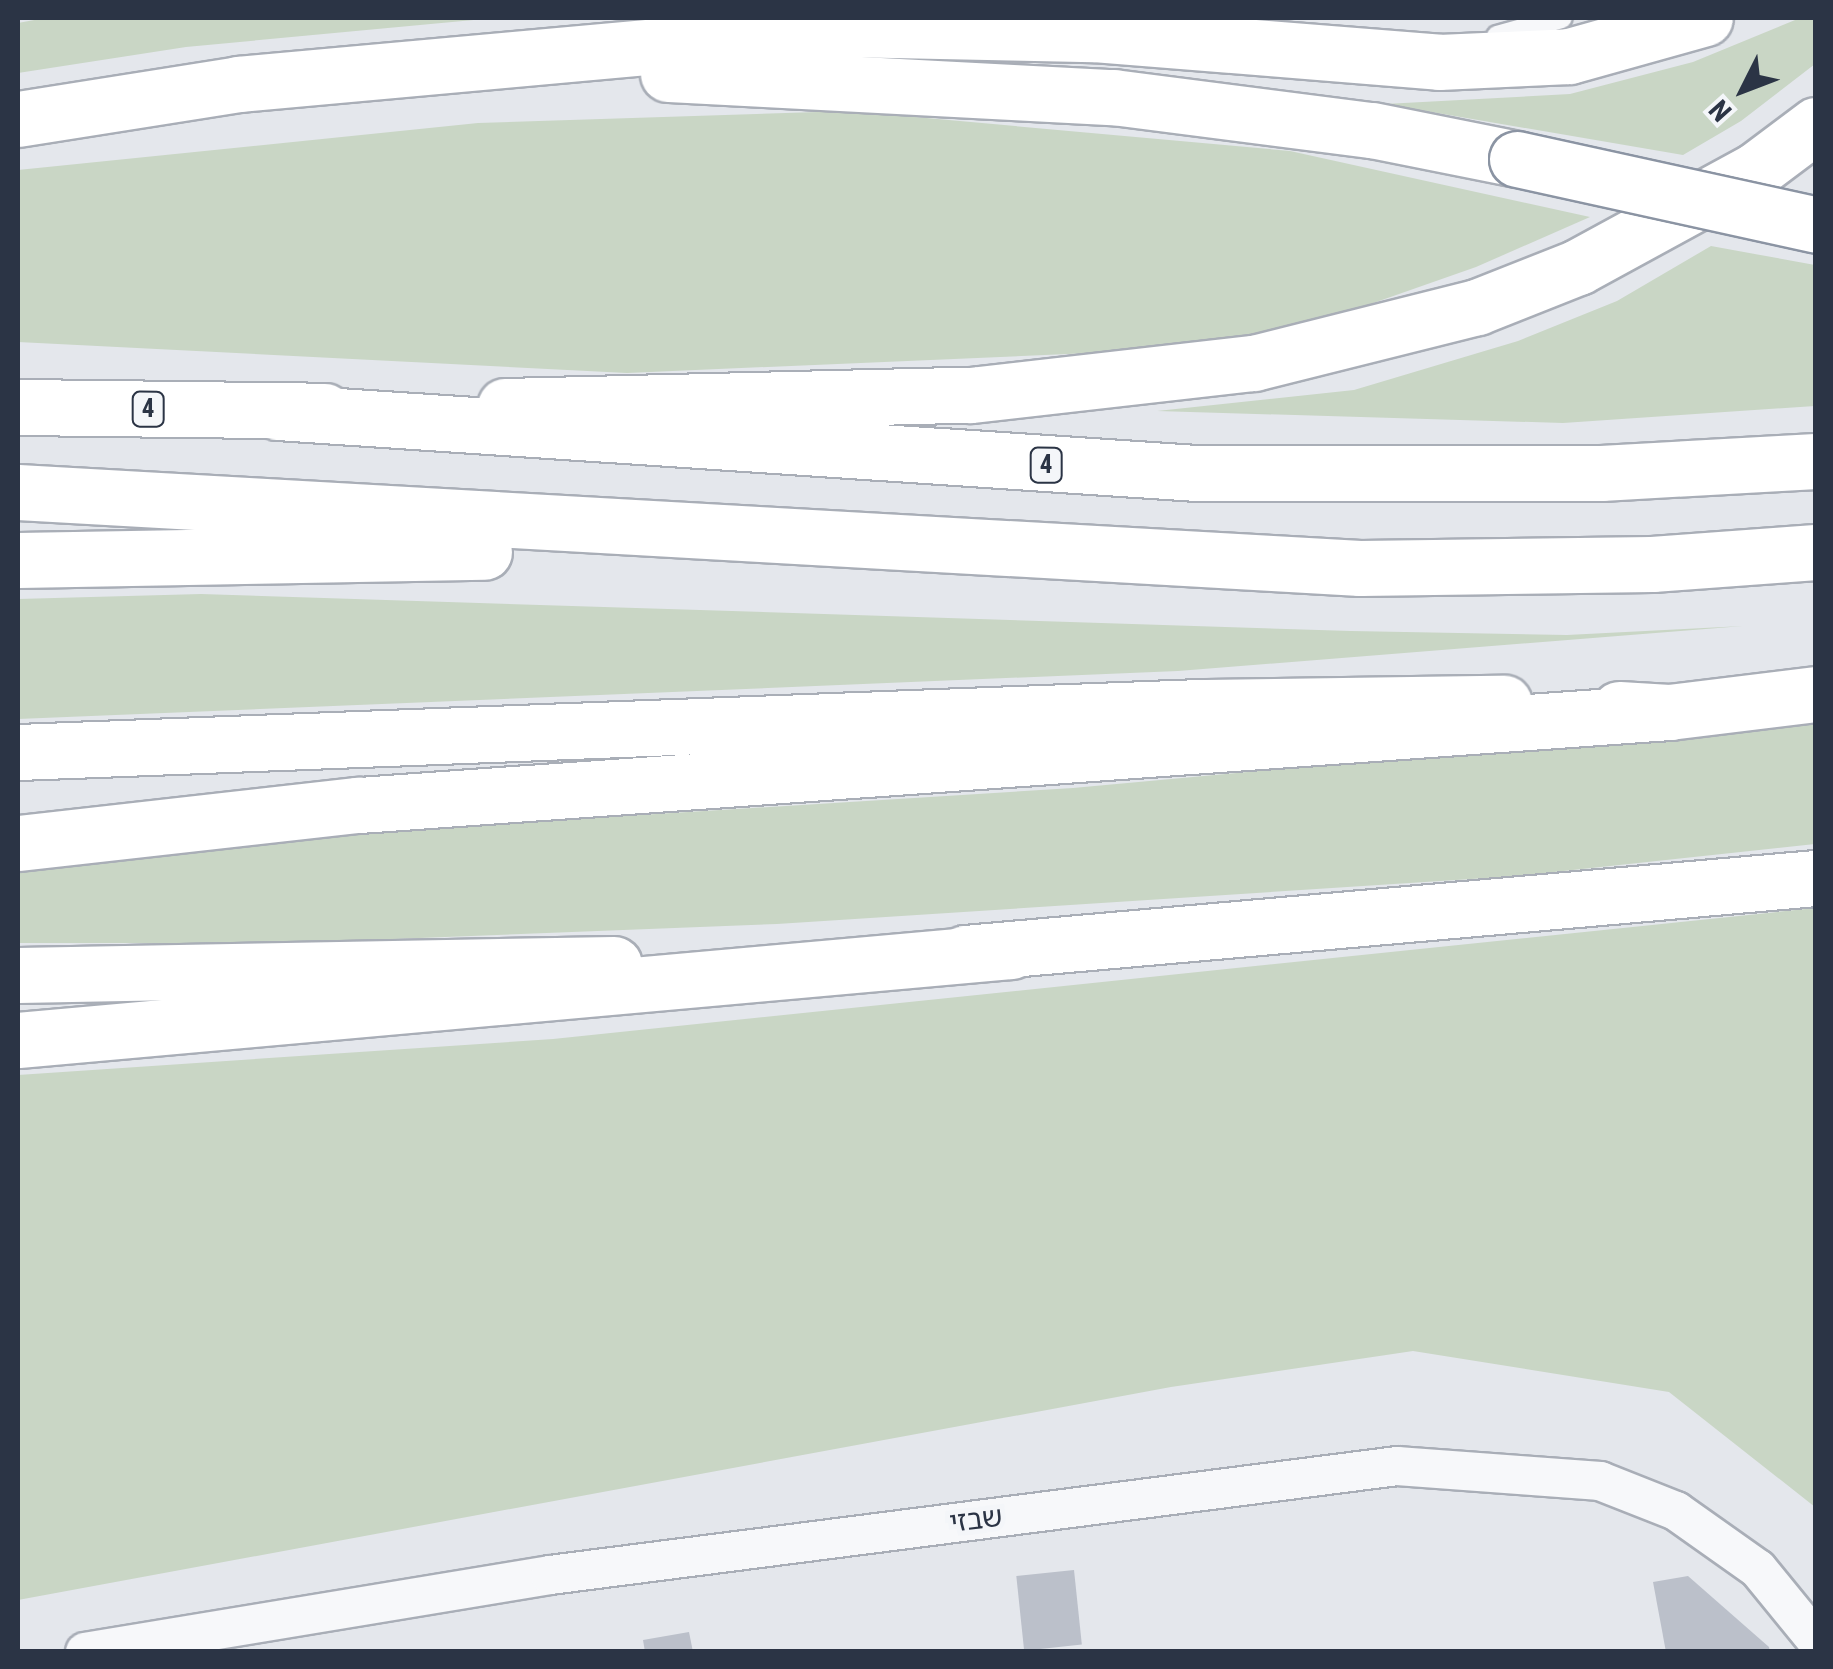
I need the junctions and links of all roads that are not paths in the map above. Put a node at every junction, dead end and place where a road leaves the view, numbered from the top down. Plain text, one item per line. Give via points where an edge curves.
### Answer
1 (1562, 18) edge
2 (1705, 18) edge
3 (1289, 47) junction
4 (375, 71) junction
5 (18, 119) edge
6 (1816, 125) edge
7 (1816, 225) edge
8 (18, 407) edge
9 (278, 412) junction
10 (1816, 460) edge
11 (18, 492) edge
12 (911, 544) junction
13 (1816, 552) edge
14 (18, 560) edge
15 (1816, 694) edge
16 (1669, 712) junction
17 (18, 752) edge
18 (18, 842) edge
19 (1816, 878) edge
20 (1011, 951) junction
21 (18, 975) edge
22 (18, 1040) edge
23 (1816, 1640) edge
24 (85, 1652) edge

1 - 3 lane via 1510,35
2 - 3 highway via 1569,56 1439,62
3 - 4 highway via 845,29
4 - 5 highway via 238,84
4 - 7 highway, bridge via 500,68 1003,88 1282,117 1517,159
6 - 9 highway via 1756,170 1578,267 1478,308 1254,363 971,394
8 - 9 highway, 4
9 - 10 highway, 4 via 1196,473 1529,475
11 - 12 highway
12 - 13 highway via 1360,568 1652,564
12 - 14 highway
15 - 16 highway
16 - 17 highway via 1395,701
16 - 18 highway via 359,805
19 - 20 highway
20 - 21 highway
20 - 22 highway
23 - 24 street, שבזי via 1758,1569 1676,1511 1600,1482 1396,1466 550,1575

